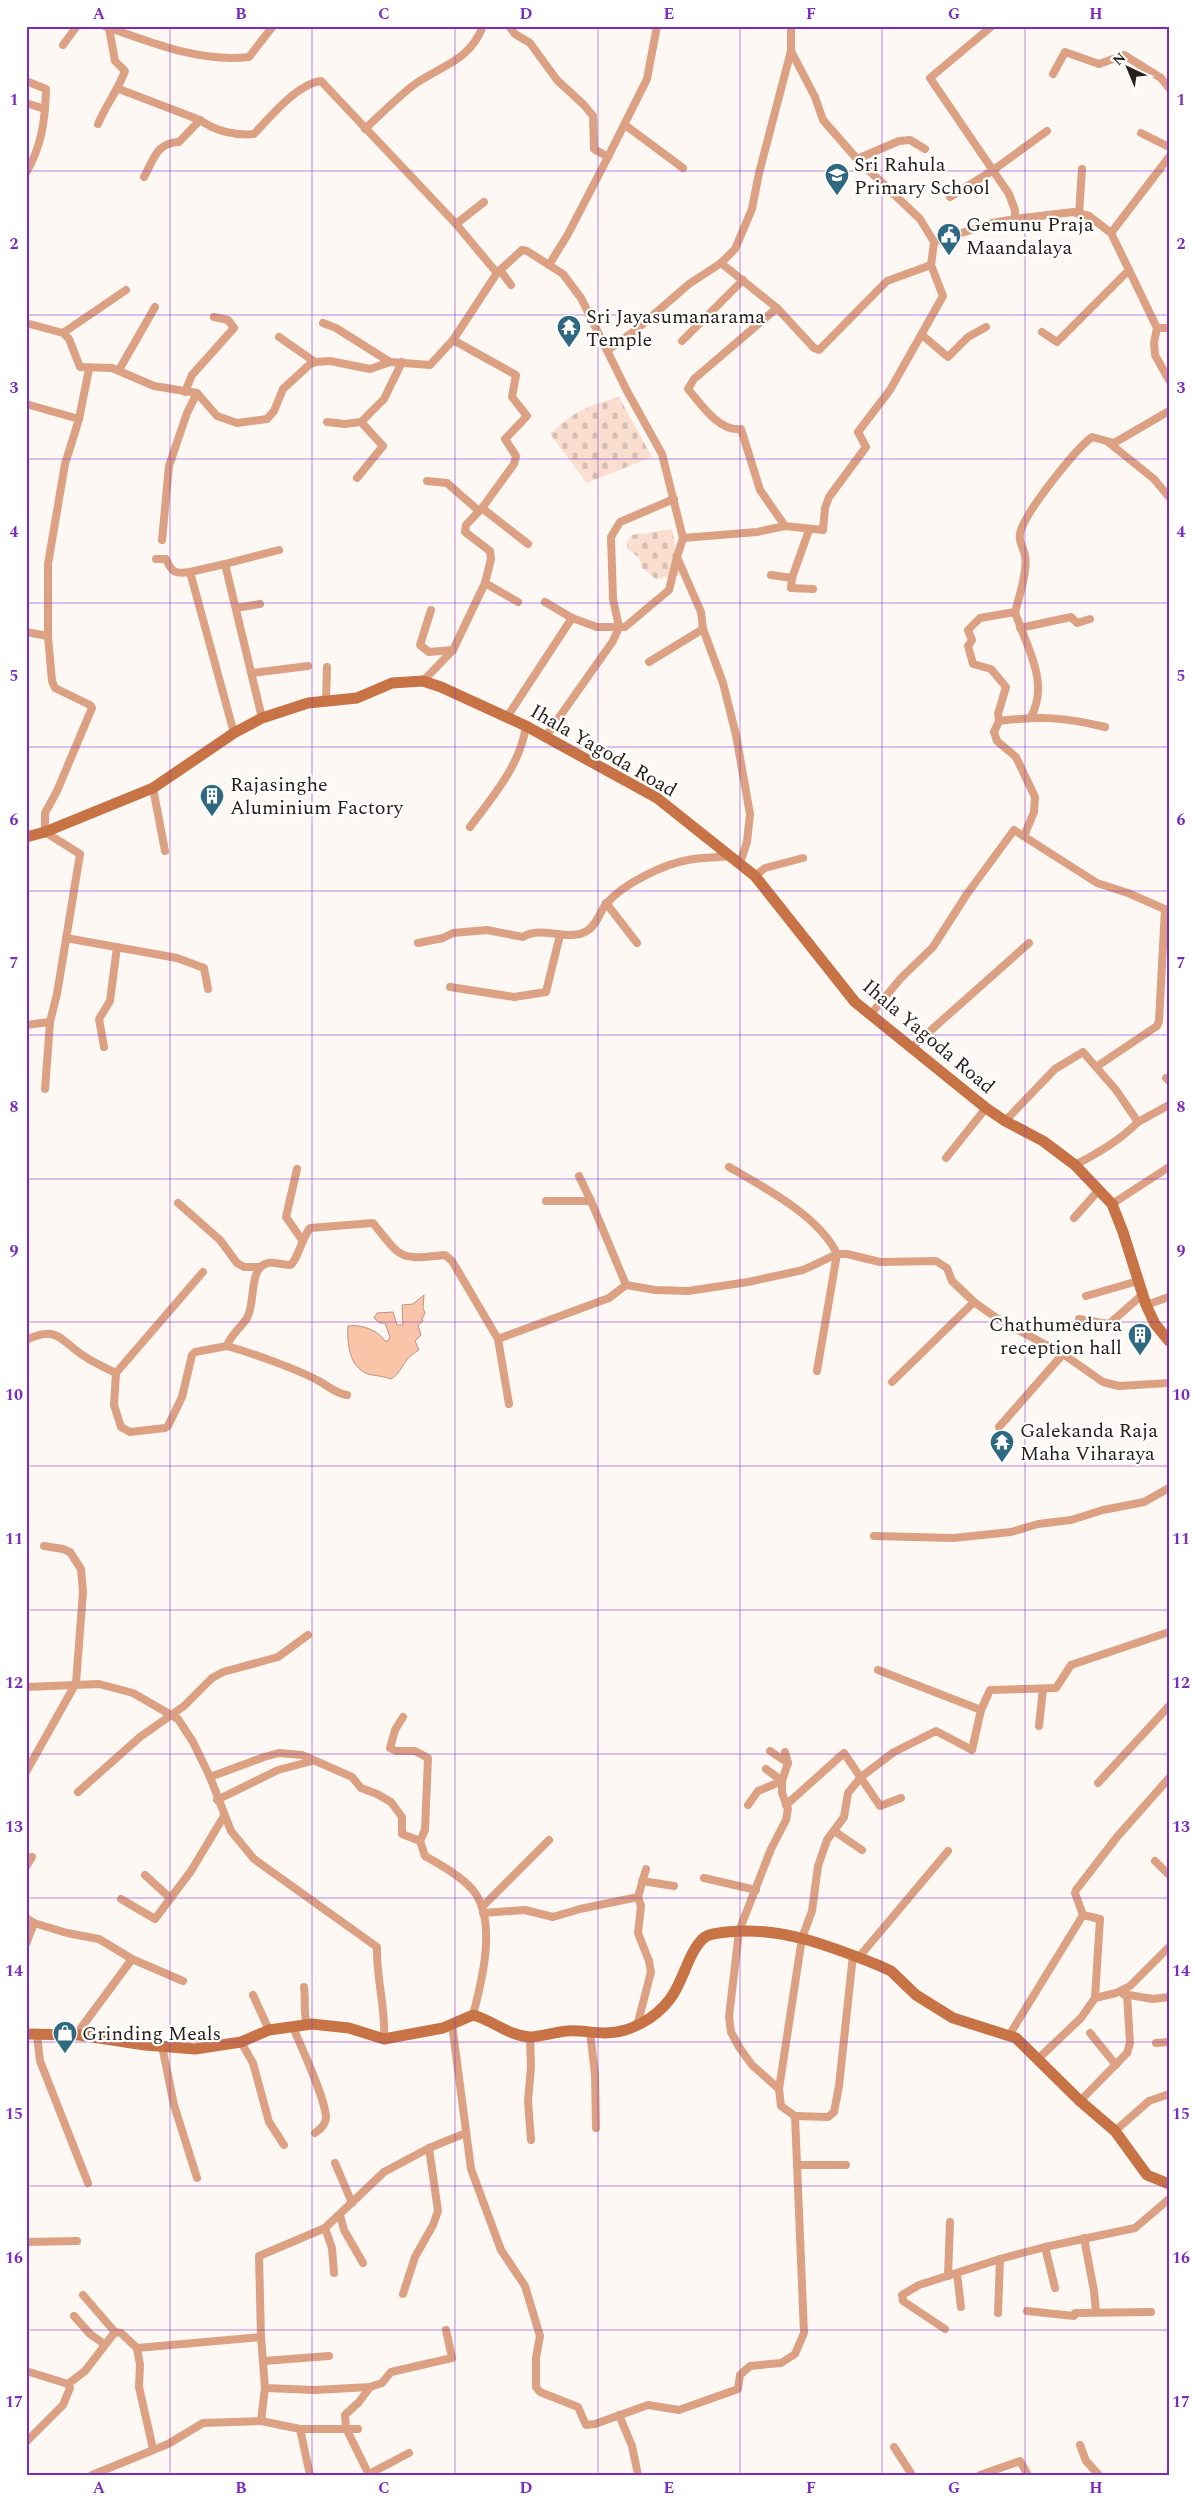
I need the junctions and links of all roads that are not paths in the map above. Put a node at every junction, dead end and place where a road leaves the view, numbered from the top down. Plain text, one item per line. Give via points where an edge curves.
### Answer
1 (77, 26) edge
2 (274, 26) edge
3 (483, 26) edge
4 (509, 26) edge
5 (657, 26) edge
6 (791, 26) edge
7 (992, 26) edge
8 (107, 27) edge
9 (63, 45) dead end
10 (791, 51) junction
11 (1053, 74) dead end
12 (26, 81) edge
13 (1169, 88) edge
14 (119, 90) junction
15 (26, 103) edge
16 (46, 108) junction
17 (200, 120) junction
18 (98, 124) dead end
19 (625, 125) junction
20 (365, 129) junction
21 (1047, 131) dead end
22 (1141, 133) dead end
23 (1169, 147) edge
24 (925, 149) dead end
25 (608, 157) junction
26 (1169, 157) edge
27 (857, 159) junction
28 (683, 168) dead end
29 (1082, 168) dead end
30 (992, 171) junction
31 (26, 173) edge
32 (144, 177) dead end
33 (950, 197) dead end
34 (484, 202) dead end
35 (1079, 214) junction
36 (1015, 218) junction
37 (456, 224) junction
38 (1111, 233) junction
39 (934, 242) junction
40 (721, 263) junction
41 (549, 265) junction
42 (931, 265) junction
43 (1129, 270) junction
44 (498, 271) junction
45 (743, 280) junction
46 (511, 285) dead end
47 (126, 290) dead end
48 (155, 307) dead end
49 (777, 308) junction
50 (214, 317) dead end
51 (26, 323) edge
52 (323, 323) dead end
53 (986, 327) dead end
54 (1157, 328) junction
55 (1169, 328) edge
56 (1042, 332) dead end
57 (63, 333) junction
58 (922, 335) junction
59 (279, 338) dead end
60 (453, 340) junction
61 (682, 340) dead end
62 (608, 350) junction
63 (315, 362) junction
64 (390, 362) junction
65 (402, 362) junction
66 (89, 369) junction
67 (119, 370) junction
68 (1169, 380) edge
69 (185, 392) junction
70 (197, 394) junction
71 (26, 404) edge
72 (1169, 411) edge
73 (79, 419) junction
74 (327, 422) dead end
75 (361, 422) junction
76 (1108, 442) junction
77 (357, 478) dead end
78 (427, 481) dead end
79 (1169, 497) edge
80 (674, 499) junction
81 (480, 509) junction
82 (785, 526) junction
83 (809, 530) junction
84 (683, 538) junction
85 (162, 540) dead end
86 (528, 544) dead end
87 (279, 550) dead end
88 (677, 556) junction
89 (156, 559) dead end
90 (225, 564) junction
91 (190, 572) junction
92 (771, 575) dead end
93 (792, 578) junction
94 (485, 583) junction
95 (813, 589) dead end
96 (518, 602) dead end
97 (545, 602) dead end
98 (260, 604) dead end
99 (236, 608) junction
100 (431, 610) dead end
101 (1015, 612) junction
102 (572, 618) junction
103 (1090, 619) dead end
104 (619, 627) junction
105 (703, 628) junction
106 (1020, 628) junction
107 (26, 632) edge
108 (48, 636) junction
109 (453, 650) junction
110 (649, 662) dead end
111 (308, 666) dead end
112 (327, 667) dead end
113 (252, 673) junction
114 (423, 681) junction
115 (326, 700) junction
116 (507, 717) junction
117 (262, 718) junction
118 (1031, 718) junction
119 (999, 721) junction
120 (526, 726) junction
121 (1105, 726) dead end
122 (234, 733) junction
123 (546, 736) junction
124 (153, 788) junction
125 (470, 827) dead end
126 (45, 832) junction
127 (1024, 836) junction
128 (26, 837) edge
129 (165, 851) dead end
130 (803, 858) dead end
131 (735, 860) junction
132 (755, 876) junction
133 (606, 904) junction
134 (1167, 910) edge
135 (560, 935) junction
136 (66, 938) junction
137 (418, 943) dead end
138 (637, 943) dead end
139 (1029, 943) dead end
140 (117, 947) junction
141 (450, 987) dead end
142 (208, 989) dead end
143 (871, 1014) junction
144 (50, 1022) junction
145 (26, 1025) edge
146 (104, 1047) dead end
147 (911, 1048) junction
148 (1096, 1067) junction
149 (44, 1089) dead end
150 (1169, 1105) edge
151 (986, 1108) junction
152 (1005, 1122) junction
153 (1138, 1122) junction
154 (946, 1158) dead end
155 (1075, 1165) junction
156 (1169, 1167) edge
157 (729, 1168) dead end
158 (297, 1169) dead end
159 (579, 1176) dead end
160 (1098, 1191) junction
161 (546, 1201) dead end
162 (591, 1201) junction
163 (178, 1203) dead end
164 (1112, 1204) junction
165 (1074, 1218) dead end
166 (302, 1240) junction
167 (837, 1254) junction
168 (258, 1267) junction
169 (203, 1272) dead end
170 (1138, 1281) junction
171 (626, 1285) junction
172 (1086, 1296) dead end
173 (1169, 1298) edge
174 (1144, 1300) junction
175 (974, 1302) junction
176 (1079, 1319) dead end
177 (498, 1339) junction
178 (26, 1340) edge
179 (1169, 1341) edge
180 (227, 1346) junction
181 (1063, 1354) junction
182 (817, 1371) dead end
183 (116, 1373) junction
184 (892, 1382) dead end
185 (1169, 1383) edge
186 (347, 1395) dead end
187 (509, 1404) dead end
188 (999, 1427) dead end
189 (1169, 1488) edge
190 (874, 1536) dead end
191 (44, 1546) dead end
192 (1169, 1632) edge
193 (308, 1635) dead end
194 (878, 1670) dead end
195 (76, 1683) junction
196 (26, 1687) edge
197 (1043, 1688) junction
198 (1169, 1706) edge
199 (981, 1710) junction
200 (173, 1715) junction
201 (403, 1717) dead end
202 (1039, 1726) dead end
203 (770, 1750) dead end
204 (785, 1752) dead end
205 (312, 1760) junction
206 (788, 1763) junction
207 (766, 1769) dead end
208 (26, 1772) edge
209 (210, 1777) junction
210 (861, 1777) junction
211 (1169, 1778) edge
212 (782, 1781) junction
213 (1098, 1783) dead end
214 (78, 1792) dead end
215 (902, 1798) dead end
216 (217, 1800) junction
217 (748, 1805) dead end
218 (786, 1805) junction
219 (224, 1816) junction
220 (834, 1831) junction
221 (549, 1840) dead end
222 (420, 1841) junction
223 (862, 1850) dead end
224 (948, 1850) dead end
225 (32, 1857) dead end
226 (1155, 1861) dead end
227 (26, 1867) edge
228 (646, 1868) dead end
229 (145, 1875) dead end
230 (1169, 1875) edge
231 (704, 1878) dead end
232 (642, 1881) junction
233 (674, 1886) dead end
234 (756, 1890) junction
235 (638, 1897) junction
236 (170, 1898) junction
237 (121, 1899) dead end
238 (483, 1910) junction
239 (1083, 1916) junction
240 (26, 1918) edge
241 (34, 1923) junction
242 (739, 1931) junction
243 (802, 1938) junction
244 (26, 1944) edge
245 (1169, 1947) edge
246 (856, 1956) junction
247 (132, 1959) junction
248 (183, 1981) dead end
249 (304, 1987) dead end
250 (1116, 1993) junction
251 (253, 1995) dead end
252 (1127, 1995) junction
253 (1169, 1997) edge
254 (1095, 1998) junction
255 (473, 2015) junction
256 (452, 2024) junction
257 (307, 2025) junction
258 (637, 2026) junction
259 (293, 2027) junction
260 (269, 2030) junction
261 (590, 2032) junction
262 (1090, 2033) dead end
263 (32, 2034) edge
264 (79, 2034) junction
265 (1010, 2034) junction
266 (530, 2037) junction
267 (384, 2039) junction
268 (241, 2042) junction
269 (1169, 2042) edge
270 (1156, 2043) dead end
271 (162, 2046) junction
272 (1039, 2058) junction
273 (1116, 2065) junction
274 (779, 2089) junction
275 (1169, 2094) edge
276 (1080, 2102) junction
277 (796, 2116) junction
278 (596, 2128) dead end
279 (1115, 2131) junction
280 (315, 2133) dead end
281 (466, 2133) junction
282 (531, 2140) dead end
283 (284, 2144) dead end
284 (429, 2148) junction
285 (335, 2163) dead end
286 (797, 2165) junction
287 (846, 2165) dead end
288 (197, 2178) dead end
289 (88, 2182) dead end
290 (1169, 2184) edge
291 (1169, 2199) edge
292 (352, 2203) junction
293 (340, 2215) junction
294 (950, 2222) dead end
295 (325, 2228) junction
296 (1084, 2238) junction
297 (77, 2241) dead end
298 (26, 2242) edge
299 (1045, 2247) junction
300 (1000, 2259) junction
301 (363, 2264) dead end
302 (334, 2273) dead end
303 (958, 2274) junction
304 (948, 2276) junction
305 (1055, 2288) dead end
306 (403, 2294) dead end
307 (83, 2295) dead end
308 (961, 2307) dead end
309 (1027, 2311) dead end
310 (1096, 2312) junction
311 (1151, 2312) dead end
312 (998, 2313) dead end
313 (74, 2316) dead end
314 (945, 2329) dead end
315 (446, 2330) dead end
316 (115, 2332) junction
317 (261, 2337) junction
318 (104, 2344) junction
319 (137, 2348) junction
320 (329, 2356) dead end
321 (264, 2360) junction
322 (26, 2371) edge
323 (68, 2384) junction
324 (370, 2387) junction
325 (266, 2388) junction
326 (619, 2415) junction
327 (261, 2421) junction
328 (346, 2428) junction
329 (300, 2429) junction
330 (358, 2429) dead end
331 (26, 2442) edge
332 (1080, 2444) dead end
333 (894, 2446) dead end
334 (153, 2449) junction
335 (409, 2453) dead end
336 (92, 2475) edge
337 (310, 2475) edge
338 (369, 2475) edge
339 (638, 2475) edge
340 (912, 2475) edge
341 (980, 2475) edge
342 (1028, 2475) edge
343 (1099, 2475) edge

1 - 9 street
2 - 8 street via 249,57 232,59 192,54
3 - 20 street via 478,40 466,52 410,88
4 - 25 street via 530,43 557,80 593,116 594,149
5 - 19 street via 647,79
6 - 10 street
7 - 30 street via 930,78
8 - 14 street via 115,61 125,71
10 - 27 street via 815,97 822,120
10 - 40 street via 752,209 735,249
11 - 13 street via 1065,52 1099,64 1124,56 1161,78
12 - 16 street via 46,89
14 - 17 street
14 - 18 street
15 - 16 street
16 - 31 street via 38,152
17 - 20 street via 241,136 254,134 277,108 313,82 321,81
17 - 32 street via 179,142 167,142 161,147
19 - 25 street
19 - 28 street
20 - 37 street
21 - 30 street
22 - 23 street
24 - 27 street via 910,140 899,141
25 - 41 street
26 - 38 street
27 - 39 street via 920,219
29 - 35 street
30 - 33 street
30 - 36 street via 1009,194
34 - 37 street
35 - 36 street
35 - 38 street via 1089,216
36 - 39 street
37 - 44 street
38 - 43 street
39 - 42 street
40 - 45 street
40 - 62 street via 689,284
41 - 44 street via 522,250
41 - 62 street via 563,274 582,298
42 - 49 street via 887,281 819,350
42 - 58 street via 943,296
43 - 54 street
43 - 56 street via 1058,342
44 - 46 street
44 - 60 street
45 - 49 street
45 - 61 street
47 - 57 street
48 - 67 street
49 - 82 street via 694,379 688,389 726,428 741,429 760,490
50 - 69 street via 228,320 234,328 192,375
51 - 57 street
52 - 64 street
53 - 58 street via 968,337 948,357
54 - 55 street
54 - 68 street via 1155,354
57 - 66 street via 80,367
58 - 83 street via 890,390 858,432 866,447 829,497 823,530
59 - 63 street
60 - 65 street via 430,365
60 - 81 street via 516,375 512,397 526,416 505,439 516,456 514,464
62 - 80 street via 626,391 662,454
63 - 64 street via 330,361 370,369
63 - 70 street via 283,388 274,411 262,421 224,421
64 - 65 street
65 - 75 street via 384,399
66 - 67 street
66 - 73 street
67 - 69 street via 154,386
69 - 70 street
70 - 85 street via 169,466
71 - 73 street
72 - 76 street via 1114,443
73 - 108 street via 65,464 48,564
74 - 75 street
75 - 77 street via 383,446
76 - 79 street via 1154,479
76 - 101 street via 1092,437 1086,441 1027,518 1020,532 1026,557
78 - 81 street via 447,483
80 - 84 street
80 - 104 street via 620,522 611,537 613,598
81 - 86 street
81 - 94 street via 466,525 465,532 490,551
82 - 83 street
82 - 84 street via 758,532
83 - 93 street
84 - 88 street
87 - 90 street
88 - 104 street via 669,590 625,627
88 - 105 street via 702,612
89 - 91 street via 166,560 177,574
90 - 91 street
90 - 99 street
91 - 122 street
92 - 93 street
93 - 95 street via 791,588
94 - 96 street
94 - 109 street
97 - 102 street
98 - 99 street
99 - 113 street
100 - 109 street via 420,645 429,652
101 - 106 street
101 - 119 street via 980,618 968,630 972,640 968,646 973,664 991,669 1006,687
102 - 104 street via 598,627
102 - 116 street
103 - 106 street via 1077,623 1072,617
104 - 123 street via 613,641
105 - 110 street
105 - 131 street via 723,683 750,814 748,842
106 - 118 street via 1036,670 1039,690
107 - 108 street
108 - 126 street via 55,688 92,708 57,791 44,813
109 - 114 street
111 - 113 street
112 - 115 street
113 - 117 street
114 - 115 street, Ihala Yagoda Road via 392,683 357,698
114 - 116 street, Ihala Yagoda Road via 442,686
115 - 117 street, Ihala Yagoda Road
116 - 120 street, Ihala Yagoda Road
117 - 122 street, Ihala Yagoda Road
118 - 119 street
118 - 121 street via 1066,718
119 - 127 street via 994,732 997,741 1016,757 1035,797 1034,812
120 - 123 street, Ihala Yagoda Road
120 - 125 street via 512,770
122 - 124 street, Ihala Yagoda Road
123 - 131 street, Ihala Yagoda Road via 656,798
124 - 126 street, Ihala Yagoda Road
124 - 129 street
126 - 128 street, Ihala Yagoda Road
126 - 136 street via 80,854
127 - 134 street via 1097,883
127 - 143 street via 1014,830 966,894 933,947
130 - 132 street via 765,868
131 - 132 street, Ihala Yagoda Road
131 - 133 street via 688,860 666,866 622,889
132 - 143 street, Ihala Yagoda Road via 855,1002
133 - 135 street via 595,924 586,932
133 - 138 street
134 - 148 street via 1157,1026
135 - 137 street via 542,932 523,937 486,930 453,933
135 - 141 street via 546,992 514,997
136 - 140 street
136 - 144 street
139 - 147 street
140 - 142 street via 177,958 204,968
140 - 146 street via 110,1001 99,1019
143 - 147 street, Ihala Yagoda Road
144 - 145 street
144 - 149 street
147 - 151 street, Ihala Yagoda Road
148 - 152 street via 1083,1052 1076,1056 1055,1069
148 - 153 street
150 - 153 street
151 - 152 street, Ihala Yagoda Road
151 - 154 street
152 - 155 street, Ihala Yagoda Road via 1043,1141
153 - 155 street via 1102,1151
155 - 160 street, Ihala Yagoda Road
156 - 164 street
157 - 167 street via 791,1205 832,1242
158 - 166 street via 286,1217
159 - 162 street
160 - 164 street, Ihala Yagoda Road
160 - 165 street
161 - 162 street
162 - 171 street
163 - 168 street via 220,1240 237,1263 244,1267
164 - 170 street, Ihala Yagoda Road
166 - 168 street via 298,1257 291,1265 268,1263
166 - 177 street via 310,1228 373,1223 399,1255 415,1258 445,1256 452,1261
167 - 171 street via 803,1270 688,1291
167 - 175 street via 880,1262 936,1261 947,1268 952,1280
167 - 182 street
168 - 180 street via 247,1317
169 - 183 street
170 - 172 street
170 - 174 street, Ihala Yagoda Road
171 - 177 street via 609,1298
173 - 174 street
174 - 176 street via 1108,1324
174 - 179 street, Ihala Yagoda Road
175 - 181 street via 998,1319
175 - 184 street
177 - 187 street
178 - 183 street via 42,1333 51,1334
180 - 183 street via 194,1352 182,1398 165,1428 130,1432 121,1427 114,1405
180 - 186 street
181 - 185 street via 1104,1382 1119,1386
181 - 188 street
189 - 190 street via 1144,1502 1011,1532 953,1538
191 - 195 street via 70,1552 81,1569 83,1592
192 - 197 street via 1071,1665 1056,1688
193 - 200 street via 278,1657 212,1678
194 - 199 street
195 - 196 street
195 - 200 street via 99,1684 133,1693
195 - 208 street
197 - 199 street via 990,1690
197 - 202 street
198 - 213 street
199 - 210 street via 972,1750 936,1731 894,1752
200 - 209 street via 193,1742
200 - 214 street via 140,1737
201 - 222 street via 390,1748 396,1752 415,1751 428,1758 425,1830
203 - 206 street
204 - 206 street
205 - 209 street via 302,1755 279,1753
205 - 216 street via 278,1770
205 - 222 street via 352,1777 361,1788 391,1802 402,1817 402,1834
206 - 212 street
207 - 212 street
209 - 216 street
210 - 215 street via 880,1806
210 - 218 street via 844,1753
210 - 220 street via 848,1792 844,1817
211 - 239 street via 1076,1890
212 - 217 street via 758,1791
212 - 218 street
216 - 219 street
218 - 234 street via 786,1820
219 - 236 street via 191,1871
219 - 267 street via 231,1831 254,1859 377,1946 376,1970
220 - 223 street
220 - 243 street via 826,1840 818,1866 812,1911
221 - 238 street
222 - 238 street via 425,1856 450,1870 473,1890
224 - 246 street
225 - 227 street
226 - 230 street
228 - 232 street
229 - 236 street
231 - 234 street
232 - 233 street
232 - 235 street
234 - 242 street
235 - 238 street via 553,1918 525,1910
235 - 258 street via 641,1906 638,1933 651,1972
236 - 237 street via 155,1920
238 - 255 street via 486,1955
239 - 254 street via 1100,1919
239 - 265 street
240 - 241 street
241 - 244 street
241 - 247 street via 99,1939
242 - 243 street
242 - 258 street via 705,1937 670,2000
242 - 274 street via 729,2017 731,2032 752,2066
243 - 246 street
243 - 274 street
245 - 250 street via 1130,1986
246 - 265 street via 891,1971 916,1995 952,2018
246 - 277 street via 834,2112 828,2117
247 - 248 street
247 - 264 street
249 - 257 street via 303,2011
250 - 252 street
250 - 254 street
251 - 260 street
252 - 253 street via 1153,1999
252 - 273 street via 1130,2043 1127,2053
254 - 272 street via 1081,2018
255 - 256 street
255 - 266 street
256 - 267 street
256 - 281 street
257 - 259 street
257 - 267 street via 349,2028
258 - 261 street via 606,2033
259 - 260 street
259 - 280 street via 316,2083 326,2118 323,2127
260 - 268 street
261 - 266 street via 547,2032
261 - 278 street
262 - 273 street
263 - 264 street
263 - 289 street
264 - 271 street
265 - 272 street
266 - 282 street via 528,2101
268 - 271 street via 196,2049
268 - 283 street via 253,2063 269,2122
269 - 270 street
271 - 288 street via 174,2104
272 - 276 street
273 - 276 street
274 - 277 street via 781,2106
275 - 279 street via 1149,2101
276 - 279 street
277 - 286 street
279 - 290 street via 1147,2175
281 - 284 street
281 - 326 street via 471,2169 501,2250 524,2286 540,2336 536,2387 540,2392 578,2407 586,2425
284 - 292 street via 384,2172
284 - 306 street via 438,2211 415,2257
285 - 292 street
286 - 287 street
286 - 326 street via 804,2333 796,2354 781,2363 750,2366 740,2374 738,2389 679,2410 648,2405
291 - 296 street via 1135,2228
292 - 293 street
293 - 295 street
293 - 301 street via 344,2230
294 - 304 street
295 - 302 street via 332,2248
295 - 317 street via 259,2256
296 - 299 street
296 - 310 street
297 - 298 street
299 - 300 street
299 - 305 street
300 - 303 street
300 - 312 street
303 - 304 street
303 - 308 street
304 - 314 street via 919,2285 902,2295 902,2302
307 - 316 street
309 - 310 street via 1074,2316 1075,2313
310 - 311 street
313 - 318 street
315 - 324 street via 452,2358 391,2372 382,2383
316 - 318 street
316 - 319 street via 121,2333
317 - 319 street
317 - 321 street
318 - 323 street via 85,2371
319 - 334 street via 139,2387
320 - 321 street
321 - 325 street
322 - 323 street
323 - 331 street via 70,2388 63,2405
324 - 325 street
324 - 328 street via 345,2415
325 - 327 street
326 - 339 street via 632,2446
327 - 329 street
327 - 334 street via 203,2423
328 - 329 street
328 - 330 street
328 - 338 street
329 - 337 street
332 - 343 street via 1086,2461
333 - 340 street
334 - 336 street
335 - 338 street
341 - 342 street via 1020,2461

